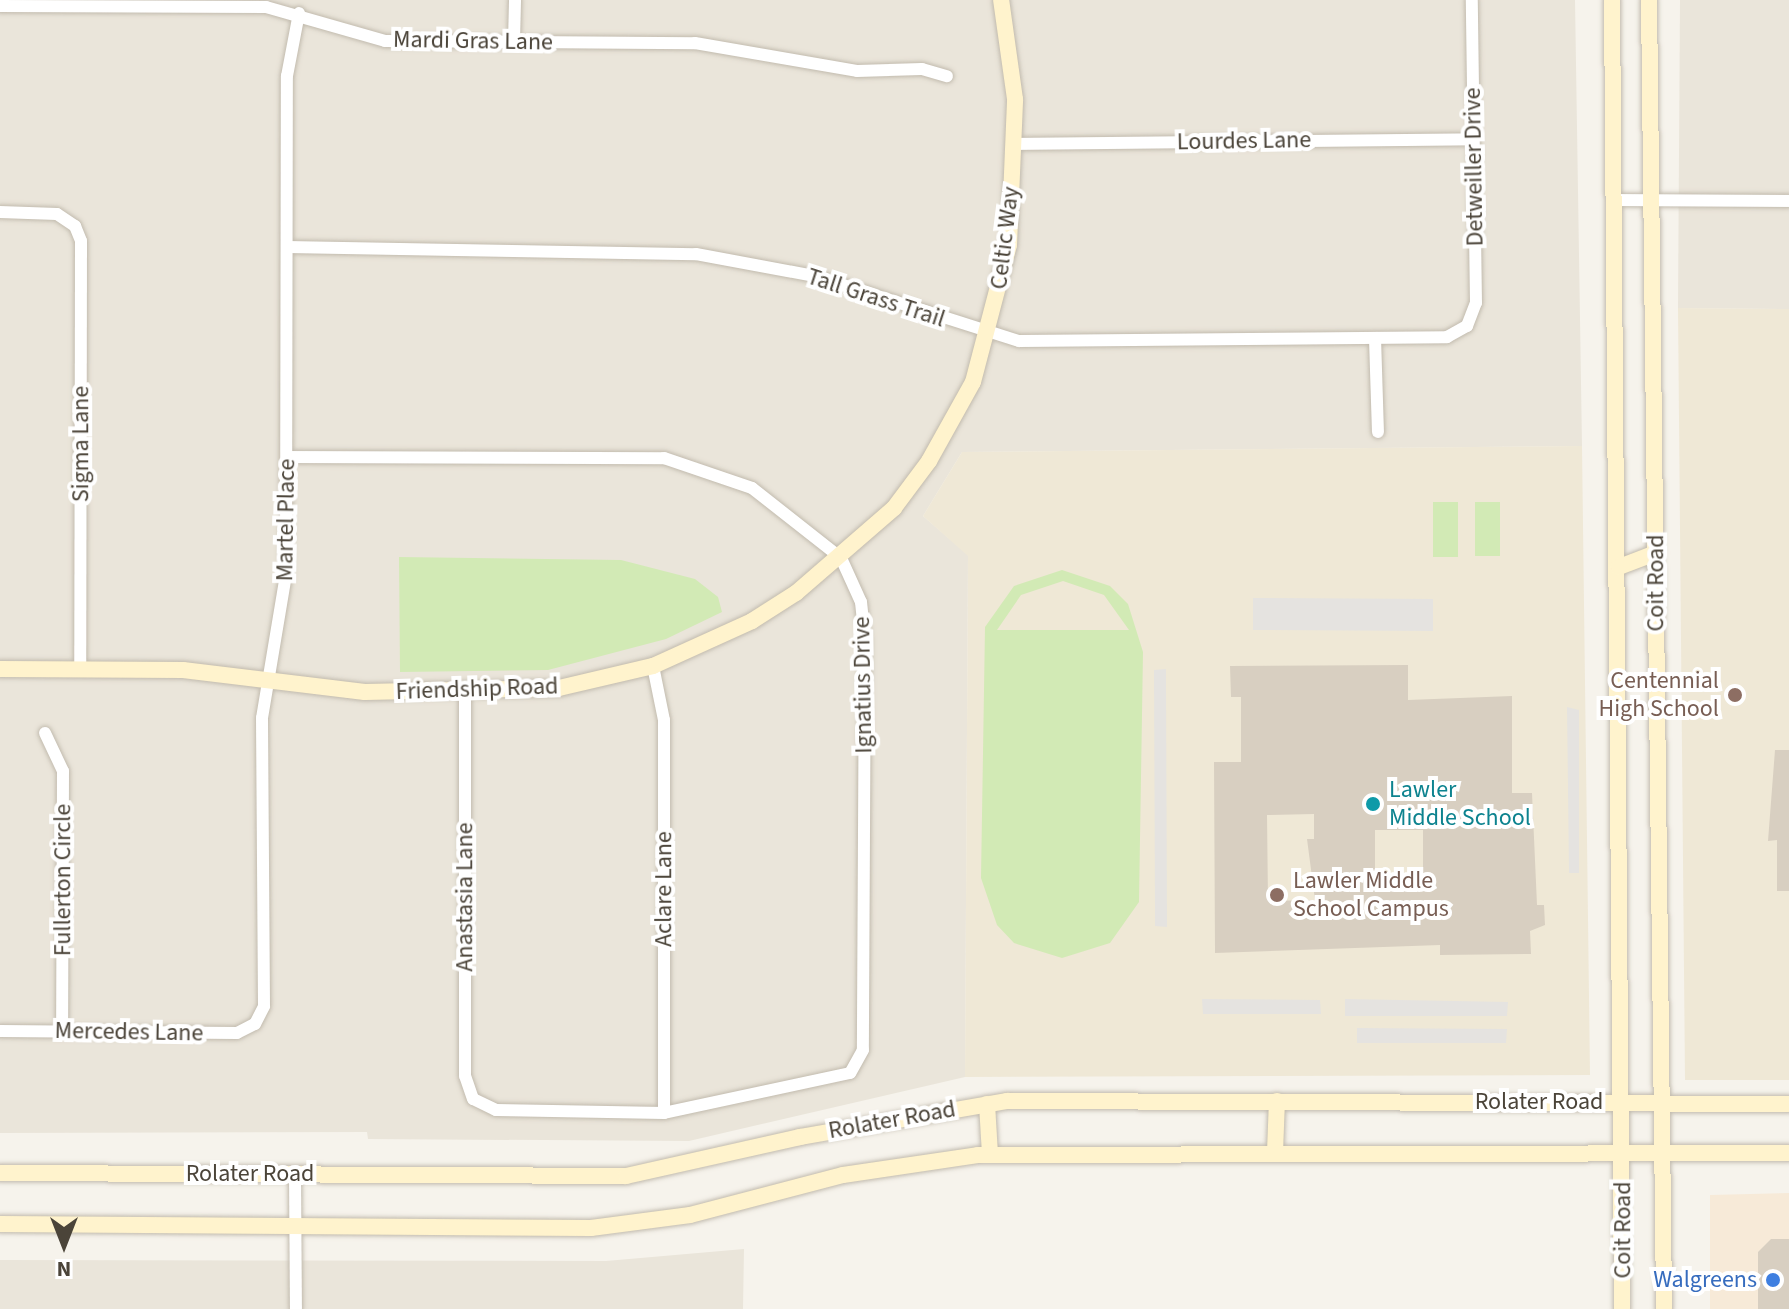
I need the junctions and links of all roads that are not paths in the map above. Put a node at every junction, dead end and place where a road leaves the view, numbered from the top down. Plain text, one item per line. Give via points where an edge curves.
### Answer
1 (515, 0) edge
2 (1001, 0) edge
3 (1472, 0) edge
4 (1612, 0) edge
5 (1649, 0) edge
6 (0, 6) edge
7 (299, 13) junction
8 (514, 42) junction
9 (947, 76) dead end
10 (1473, 139) junction
11 (1014, 144) junction
12 (1615, 200) junction
13 (1651, 200) junction
14 (1789, 201) edge
15 (0, 212) edge
16 (287, 247) junction
17 (1463, 330) joint
18 (990, 332) junction
19 (1375, 338) junction
20 (1378, 432) dead end
21 (287, 457) junction
22 (929, 461) joint
23 (1655, 553) junction
24 (841, 558) junction
25 (1619, 567) junction
26 (1655, 575) junction
27 (653, 666) junction
28 (0, 669) edge
29 (80, 670) junction
30 (267, 677) junction
31 (465, 694) junction
32 (45, 733) dead end
33 (255, 1024) joint
34 (62, 1030) junction
35 (0, 1031) edge
36 (1277, 1101) junction
37 (1623, 1102) junction
38 (1664, 1102) junction
39 (987, 1104) junction
40 (1789, 1104) edge
41 (664, 1113) junction
42 (1665, 1151) junction
43 (1275, 1152) junction
44 (1623, 1152) junction
45 (1789, 1153) edge
46 (990, 1154) junction
47 (0, 1173) edge
48 (295, 1174) junction
49 (0, 1224) edge
50 (297, 1225) junction
51 (296, 1309) edge
52 (1622, 1309) edge
53 (1664, 1309) edge

1 - 8 street
2 - 11 main road, Celtic Way via 1014,83
3 - 10 street, Detweiller Drive
4 - 12 main road, Coit Road
5 - 13 main road, Coit Road
6 - 7 street, Mardi Gras Lane via 253,6
7 - 8 street, Mardi Gras Lane via 385,41
7 - 16 street, Martel Place via 288,70
8 - 9 street, Mardi Gras Lane via 695,43 857,71 922,69
10 - 11 street, Lourdes Lane
10 - 17 street, Detweiller Drive via 1476,303
11 - 18 main road, Celtic Way via 1009,245
12 - 13 street
12 - 25 main road, Coit Road
13 - 14 street
13 - 23 main road, Coit Road
15 - 29 street, Sigma Lane via 52,212 71,222 81,246
16 - 18 street, Tall Grass Trail via 696,254 815,276
16 - 21 street, Martel Place
17 - 19 street, Tall Grass Trail via 1442,337
18 - 19 street, Tall Grass Trail via 1052,343
18 - 22 main road, Celtic Way via 973,382
19 - 20 street
21 - 24 street, Ignatius Drive via 664,458 752,488
21 - 30 street, Martel Place via 285,587
22 - 24 main road, Friendship Road via 894,508
23 - 25 main road
23 - 26 main road, Coit Road
24 - 27 main road, Friendship Road via 752,621
24 - 41 street, Ignatius Drive via 861,602 865,639 858,1064 850,1073 747,1100
25 - 26 main road
25 - 37 main road, Coit Road
26 - 38 main road, Coit Road
27 - 31 main road, Friendship Road via 559,688
27 - 41 street, Aclare Lane via 664,720
28 - 29 main road, Friendship Road
29 - 30 main road, Friendship Road
30 - 31 main road, Friendship Road via 359,692
30 - 33 street, Martel Place via 265,1000
31 - 41 street, Anastasia Lane via 465,1076 473,1099 496,1110
32 - 34 street, Fullerton Circle via 63,771
33 - 34 street, Mercedes Lane via 230,1034
34 - 35 street, Mercedes Lane
36 - 37 main road, Rolater Road
36 - 39 main road, Rolater Road
36 - 43 main road
37 - 38 main road, Rolater Road
37 - 44 main road, Coit Road
38 - 40 main road, Rolater Road
38 - 42 main road, Coit Road
39 - 46 main road
39 - 48 main road, Rolater Road via 626,1176
42 - 44 main road, Rolater Road
42 - 45 main road, Rolater Road
42 - 53 main road, Coit Road
43 - 44 main road, Rolater Road
43 - 46 main road, Rolater Road
44 - 52 main road, Coit Road
46 - 50 main road, Rolater Road via 843,1175 690,1215 591,1228
47 - 48 main road, Rolater Road
48 - 50 street
49 - 50 main road, Rolater Road
50 - 51 street

